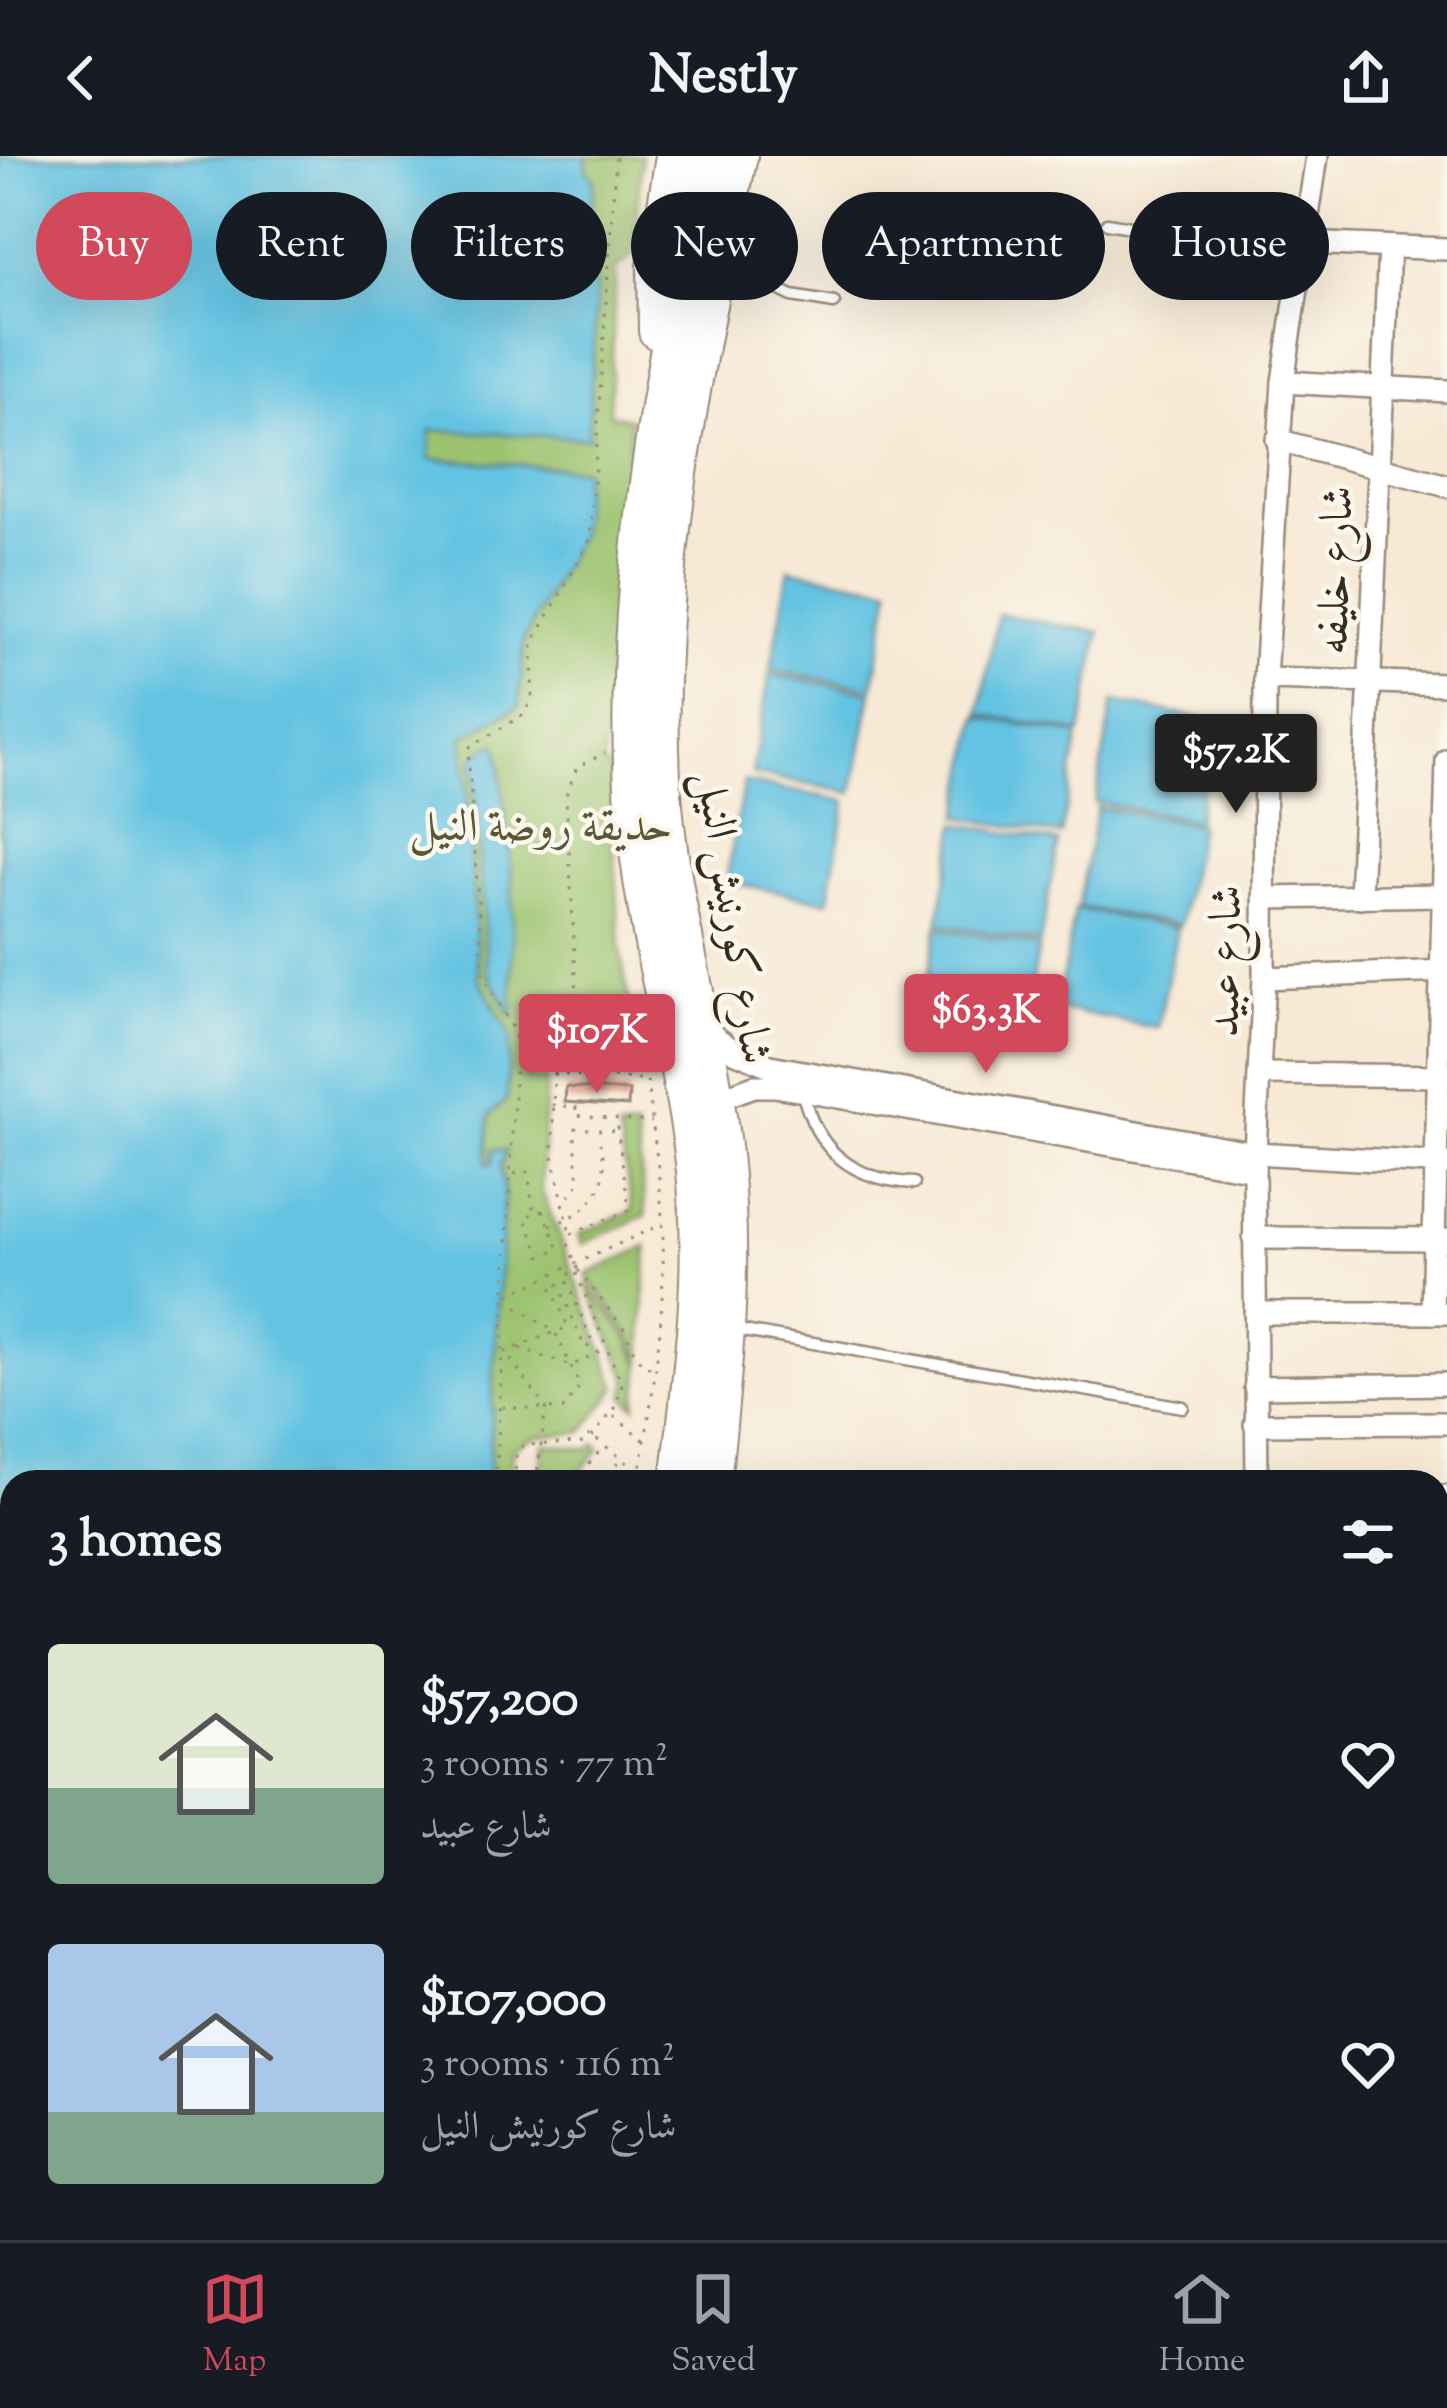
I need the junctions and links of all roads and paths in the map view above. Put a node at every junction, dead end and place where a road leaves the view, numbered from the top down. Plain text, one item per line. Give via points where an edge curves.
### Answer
1 (616, 156) edge
2 (674, 156) edge
3 (706, 156) edge
4 (739, 156) edge
5 (1317, 156) edge
6 (731, 192) edge
7 (1312, 192) edge
8 (1108, 223) dead end
9 (1129, 226) edge
10 (1388, 247) junction
11 (1329, 248) edge
12 (1447, 249) edge
13 (798, 295) edge
14 (709, 300) edge
15 (1295, 300) edge
16 (834, 303) dead end
17 (664, 369) junction
18 (1282, 382) junction
19 (1381, 386) junction
20 (1447, 391) edge
21 (1277, 440) junction
22 (1376, 466) junction
23 (1447, 486) edge
24 (1265, 679) junction
25 (1367, 682) junction
26 (1447, 684) edge
27 (604, 753) dead end
28 (1447, 760) edge
29 (1444, 896) edge
30 (1360, 897) junction
31 (1264, 898) junction
32 (1444, 971) edge
33 (1264, 978) junction
34 (702, 1027) junction
35 (514, 1032) junction
36 (534, 1032) junction
37 (533, 1048) junction
38 (516, 1060) junction
39 (532, 1060) junction
40 (553, 1074) junction
41 (1260, 1074) junction
42 (1443, 1076) edge
43 (646, 1080) junction
44 (802, 1090) junction
45 (716, 1100) junction
46 (550, 1105) junction
47 (616, 1119) junction
48 (652, 1122) junction
49 (618, 1132) junction
50 (600, 1143) dead end
51 (1254, 1161) junction
52 (1441, 1164) edge
53 (512, 1174) junction
54 (914, 1183) dead end
55 (562, 1207) junction
56 (534, 1214) junction
57 (566, 1221) junction
58 (662, 1224) junction
59 (549, 1225) junction
60 (568, 1235) junction
61 (1254, 1238) junction
62 (1440, 1239) edge
63 (555, 1240) junction
64 (576, 1268) junction
65 (507, 1297) junction
66 (1255, 1313) junction
67 (1439, 1313) edge
68 (729, 1329) junction
69 (555, 1332) junction
70 (517, 1347) junction
71 (608, 1347) junction
72 (505, 1352) junction
73 (571, 1366) junction
74 (655, 1372) junction
75 (1447, 1384) edge
76 (1255, 1387) junction
77 (502, 1407) junction
78 (1183, 1407) dead end
79 (546, 1408) junction
80 (610, 1413) junction
81 (1447, 1423) edge
82 (1255, 1424) junction
83 (592, 1437) junction
84 (542, 1441) junction
85 (645, 1441) junction
86 (604, 1446) junction
87 (621, 1459) junction
88 (497, 1470) edge
89 (516, 1470) edge
90 (538, 1470) edge
91 (583, 1470) edge
92 (611, 1470) edge
93 (636, 1470) edge
94 (640, 1470) edge
95 (680, 1470) edge
96 (713, 1470) edge
97 (1257, 1470) edge

1 - 35 path via 590,540 533,643 525,714 468,748 483,975
2 - 17 highway via 656,268
3 - 17 highway, شارع كورنيش النيل
4 - 6 highway, شارع كورنيش النيل
5 - 7 street, شارع عبيد
8 - 9 lane
10 - 11 street
10 - 12 street
10 - 19 street, شارع خليفه
13 - 16 lane
14 - 34 highway, شارع كورنيش النيل via 676,470 662,719 674,892
15 - 18 street, شارع عبيد
17 - 95 highway, شارع كورنيش النيل via 638,567 631,737 642,879 698,1214
18 - 19 street
18 - 21 street, شارع عبيد
19 - 20 street
19 - 22 street, شارع خليفه
21 - 22 street
21 - 24 street, شارع عبيد
22 - 23 street
22 - 25 street, شارع خليفه
24 - 25 street
24 - 31 street, شارع عبيد
25 - 26 street
25 - 30 street, شارع خليفه
27 - 36 path via 577,767 566,795 579,1031
28 - 29 street
29 - 30 street
29 - 32 street
30 - 31 street
31 - 33 street, شارع عبيد
32 - 33 street
32 - 42 street
33 - 41 street, شارع عبيد
34 - 45 highway, شارع كورنيش النيل
34 - 51 street via 770,1066
35 - 36 path
35 - 38 path
36 - 37 path
37 - 39 path
37 - 43 path via 643,1047
38 - 39 path
38 - 53 path
39 - 40 path via 554,1062
40 - 43 path
40 - 46 path
41 - 42 street
41 - 51 street, شارع عبيد
42 - 52 street
43 - 48 path
44 - 45 street via 754,1086
44 - 51 street
44 - 54 lane via 826,1150 866,1176
45 - 68 highway, شارع كورنيش النيل
46 - 47 path
46 - 55 path
47 - 48 path
47 - 49 path
48 - 58 path
49 - 55 path via 574,1128 579,1183
49 - 60 path via 629,1210
50 - 57 path via 600,1190
51 - 52 street
51 - 61 street, شارع عبيد
52 - 62 street
53 - 56 path via 528,1172
53 - 65 path
55 - 57 path
56 - 59 path via 543,1210
56 - 63 path via 525,1217 541,1256 559,1249
57 - 59 path
57 - 60 path
58 - 64 path
58 - 74 path
59 - 63 path
60 - 63 path
60 - 64 path
61 - 62 street
61 - 66 street, شارع عبيد
62 - 67 street
64 - 65 path
64 - 69 path via 565,1276 592,1345 585,1348 558,1282 551,1286 568,1327
64 - 71 path
64 - 74 path via 636,1357
65 - 69 path
65 - 72 path
66 - 67 street
66 - 76 street, شارع عبيد
68 - 78 lane
68 - 96 highway, شارع كورنيش النيل
69 - 70 path
69 - 73 path
70 - 72 path
70 - 73 path
71 - 73 path
71 - 80 path via 622,1384
72 - 77 path
72 - 79 path
73 - 79 path via 580,1386 563,1409
74 - 85 path
75 - 76 street
76 - 82 street, شارع عبيد
77 - 79 path
77 - 88 path
79 - 84 path
80 - 83 path
80 - 85 path
81 - 82 street
82 - 97 street, شارع عبيد
83 - 84 path
83 - 86 path
84 - 89 path via 518,1451
84 - 90 path
85 - 94 path
86 - 87 path
86 - 91 path
87 - 92 path
87 - 93 path

